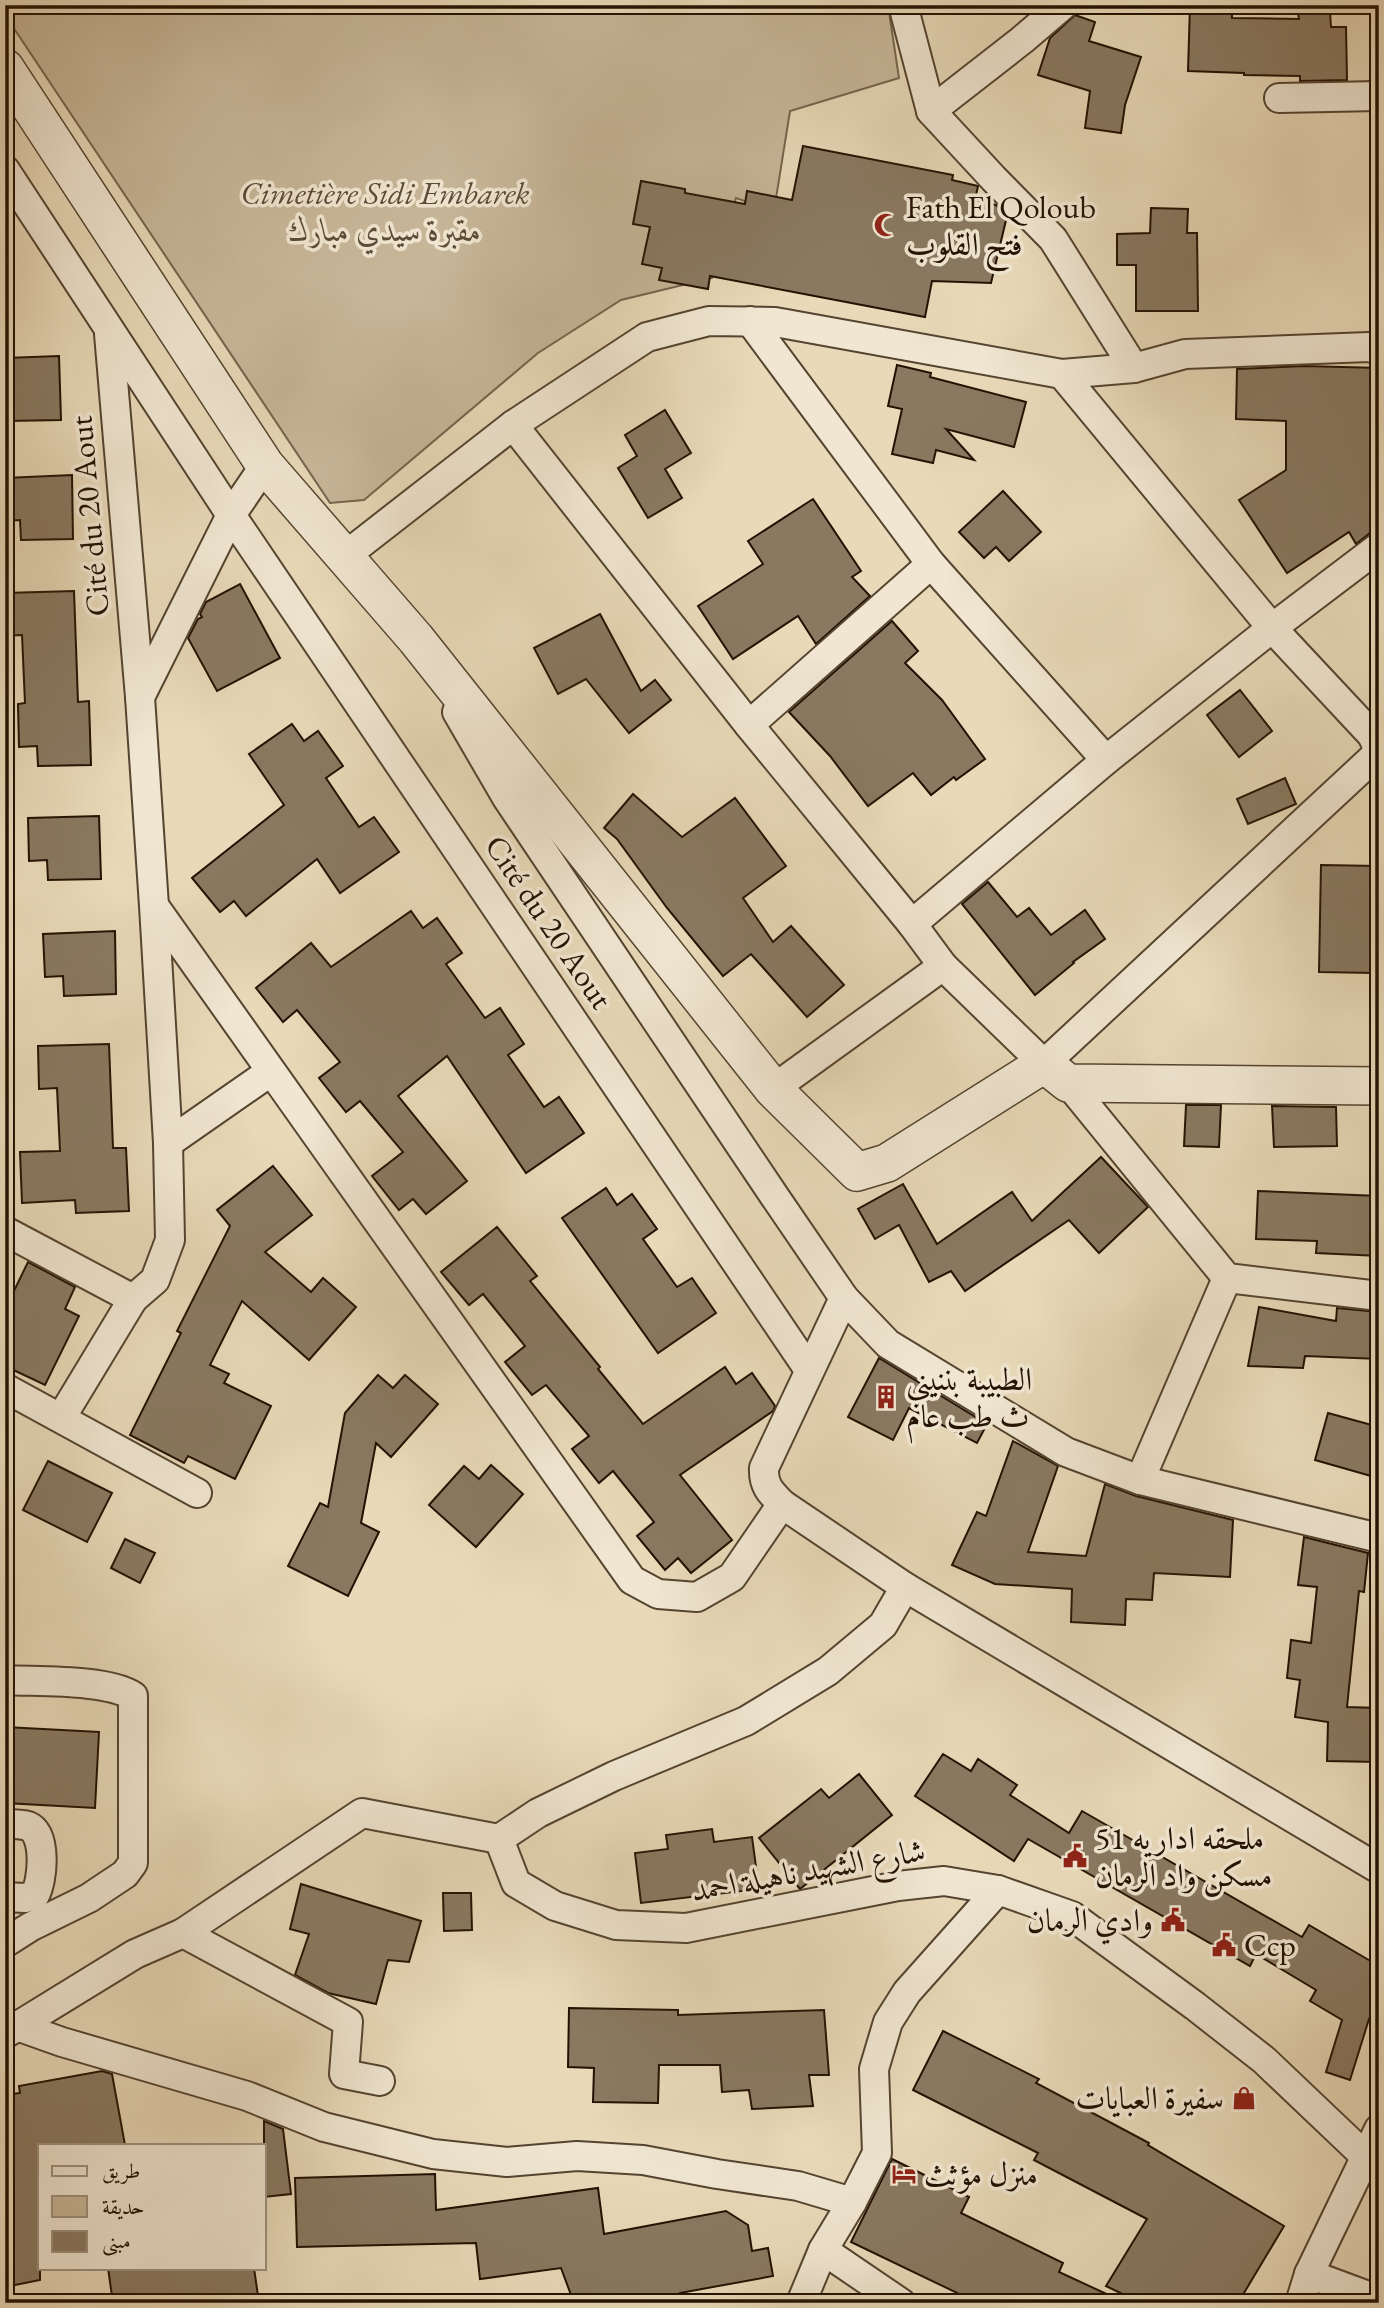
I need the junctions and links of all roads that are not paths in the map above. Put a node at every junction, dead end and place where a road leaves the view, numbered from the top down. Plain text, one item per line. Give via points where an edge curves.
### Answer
1 (903, 5) edge
2 (1063, 5) edge
3 (5, 68) edge
4 (1379, 96) edge
5 (1279, 98) dead end
6 (931, 111) junction
7 (5, 170) edge
8 (750, 321) junction
9 (109, 329) junction
10 (1376, 342) edge
11 (1134, 368) junction
12 (1062, 374) junction
13 (513, 425) junction
14 (265, 465) junction
15 (230, 515) junction
16 (1379, 547) edge
17 (345, 556) junction
18 (930, 564) junction
19 (1272, 628) junction
20 (416, 639) junction
21 (139, 697) junction
22 (749, 725) junction
23 (1106, 760) junction
24 (154, 906) junction
25 (912, 924) junction
26 (943, 966) junction
27 (270, 1072) junction
28 (1056, 1074) junction
29 (1379, 1086) edge
30 (773, 1089) junction
31 (168, 1143) junction
32 (5, 1231) edge
33 (1227, 1278) junction
34 (1379, 1296) edge
35 (844, 1298) junction
36 (132, 1299) junction
37 (809, 1370) junction
38 (5, 1388) edge
39 (61, 1418) junction
40 (1140, 1480) junction
41 (197, 1493) dead end
42 (782, 1504) junction
43 (1379, 1538) edge
44 (905, 1587) junction
45 (5, 1680) edge
46 (5, 1824) edge
47 (499, 1839) junction
48 (1379, 1869) edge
49 (998, 1890) junction
50 (5, 1898) edge
51 (30, 1927) junction
52 (184, 1933) junction
53 (5, 1943) edge
54 (11, 2029) edge
55 (380, 2081) dead end
56 (1379, 2129) edge
57 (1366, 2157) junction
58 (852, 2203) junction
59 (823, 2250) junction
60 (1309, 2274) junction
61 (1379, 2300) edge
62 (801, 2303) edge
63 (901, 2303) edge
64 (1300, 2303) edge

1 - 6 street
2 - 6 street
3 - 14 street
4 - 5 street
6 - 11 street via 1053,239
7 - 9 street, Cité du 20 Aout
8 - 12 street
8 - 13 street via 709,321 647,337
8 - 18 street
9 - 15 street, Cité du 20 Aout
9 - 21 street, Cité du 20 Aout
10 - 11 street via 1185,354
11 - 12 street
12 - 19 street
13 - 17 street
13 - 22 street
14 - 15 street
14 - 17 street
15 - 21 street
15 - 37 street, Cité du 20 Aout
16 - 19 street
17 - 20 street
18 - 22 street
18 - 23 street
19 - 23 street
19 - 28 street via 1372,735 1376,755
20 - 30 street
20 - 35 street via 506,798
21 - 24 street, Cité du 20 Aout
22 - 25 street
23 - 25 street
24 - 27 street
24 - 31 street, Cité du 20 Aout
25 - 26 street
26 - 28 street
26 - 30 street
27 - 31 street
27 - 42 street via 632,1580 658,1594 697,1597 733,1577
28 - 29 street
28 - 30 street via 887,1163 857,1172
28 - 33 street
31 - 36 street, Cité du 20 Aout via 170,1240 155,1280
32 - 36 street
33 - 34 street
33 - 40 street
35 - 37 street
35 - 40 street via 888,1343 1066,1452
36 - 39 street, Cité du 20 Aout
37 - 42 street via 764,1468 768,1490
38 - 39 street
39 - 41 street
40 - 43 street
42 - 44 street
44 - 47 street via 883,1625 828,1671 746,1721 614,1776 538,1813
44 - 48 street
45 - 51 street via 122,1689 132,1696 133,1863 125,1874 89,1898
46 - 50 street via 27,1825 41,1840 40,1885 35,1895
47 - 49 street, شارع الشهيد ناهيلة احمد via 516,1883 555,1906 616,1925 686,1928 944,1881
47 - 52 street via 362,1813
49 - 57 street, شارع الشهيد ناهيلة احمد via 1072,1916 1264,2060
49 - 58 street via 907,1992 888,2022 874,2069 877,2153
50 - 51 street
51 - 53 street
52 - 54 street via 135,1954
52 - 55 street via 348,2022 344,2074
54 - 58 street via 247,2096 324,2127 433,2154 507,2162 578,2157 643,2160 798,2186
56 - 57 street
57 - 60 street
58 - 59 street
59 - 62 street
59 - 63 street
60 - 61 street
60 - 64 street

